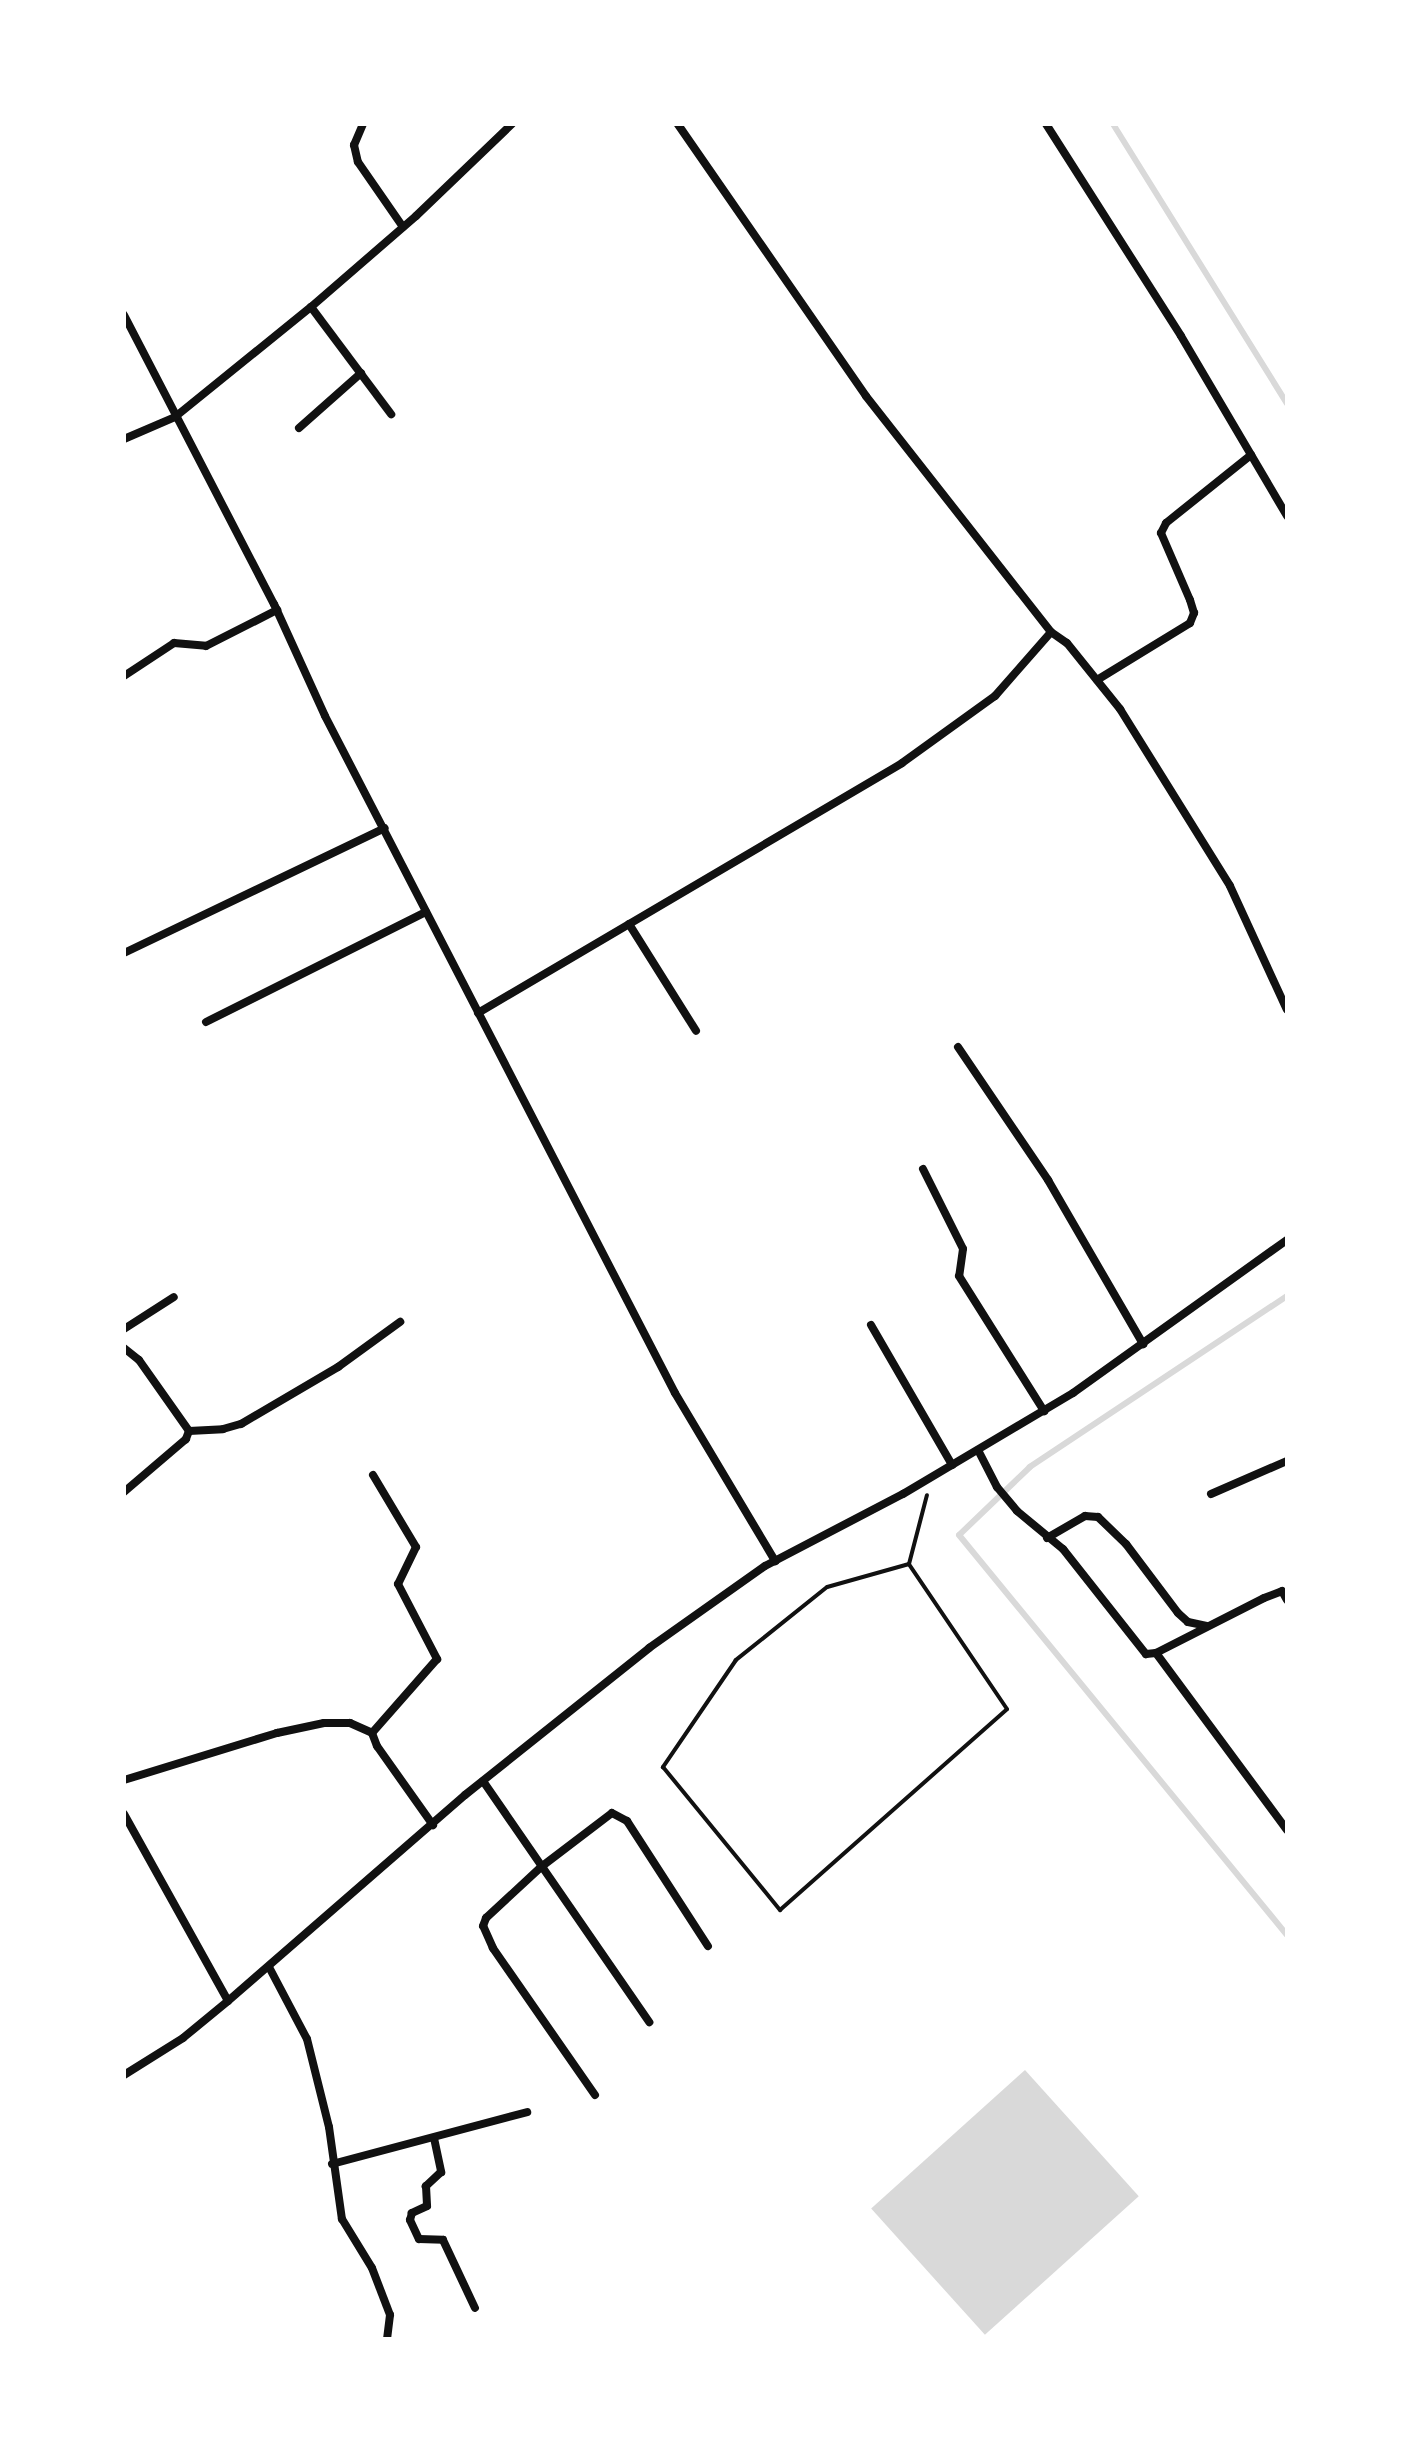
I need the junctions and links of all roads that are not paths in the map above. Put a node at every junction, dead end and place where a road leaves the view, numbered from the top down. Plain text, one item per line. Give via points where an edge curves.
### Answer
1 (363, 124) edge
2 (512, 124) edge
3 (678, 124) edge
4 (1046, 124) edge
5 (403, 227) junction
6 (311, 307) junction
7 (124, 315) edge
8 (361, 373) junction
9 (391, 414) dead end
10 (175, 417) junction
11 (299, 428) dead end
12 (124, 439) edge
13 (1251, 455) junction
14 (1287, 516) edge
15 (277, 610) junction
16 (1051, 632) junction
17 (124, 676) edge
18 (1097, 680) junction
19 (385, 828) junction
20 (426, 912) junction
21 (629, 924) junction
22 (124, 953) edge
23 (1287, 1010) edge
24 (478, 1013) junction
25 (206, 1022) dead end
26 (696, 1031) dead end
27 (958, 1047) dead end
28 (923, 1169) dead end
29 (1287, 1240) edge
30 (174, 1297) dead end
31 (400, 1322) dead end
32 (871, 1325) dead end
33 (124, 1329) edge
34 (1143, 1344) junction
35 (124, 1348) edge
36 (1044, 1411) junction
37 (189, 1431) junction
38 (978, 1450) junction
39 (1287, 1461) edge
40 (952, 1465) junction
41 (373, 1475) dead end
42 (124, 1492) edge
43 (1211, 1494) dead end
44 (1047, 1538) junction
45 (775, 1561) junction
46 (1287, 1600) edge
47 (1209, 1626) junction
48 (1156, 1653) junction
49 (372, 1733) junction
50 (124, 1780) edge
51 (483, 1781) junction
52 (124, 1814) edge
53 (433, 1825) junction
54 (1287, 1830) edge
55 (541, 1867) junction
56 (708, 1946) dead end
57 (269, 1967) junction
58 (228, 2001) junction
59 (649, 2022) dead end
60 (124, 2075) edge
61 (595, 2095) dead end
62 (527, 2112) dead end
63 (434, 2138) junction
64 (332, 2164) junction
65 (475, 2308) dead end
66 (387, 2339) edge

1 - 5 street via 354,145 358,162
2 - 5 street
3 - 16 street via 866,396
4 - 13 street
5 - 6 street
6 - 8 street
6 - 10 street
7 - 10 street
8 - 9 street
8 - 11 street
10 - 12 street
10 - 15 street
13 - 14 street
13 - 18 street via 1166,523 1161,533 1190,600 1190,623
15 - 17 street via 206,646 174,643
15 - 19 street via 325,716
16 - 18 street
16 - 21 street via 995,696 902,763
18 - 23 street via 1230,886
19 - 20 street
19 - 22 street
20 - 24 street
20 - 25 street
21 - 24 street
21 - 26 street
24 - 45 street via 675,1393
27 - 34 street via 1048,1180
28 - 36 street via 963,1249 959,1276
29 - 34 street
30 - 33 street
31 - 37 street via 338,1367 241,1424
32 - 40 street
34 - 36 street
35 - 37 street via 139,1360
36 - 38 street
37 - 42 street
38 - 40 street
38 - 44 street via 997,1487
39 - 43 street
40 - 45 street
41 - 49 street via 416,1547 398,1584 437,1659
44 - 47 street via 1085,1516 1098,1517 1126,1544 1178,1613 1188,1622
44 - 48 street via 1063,1549 1137,1645 1146,1654
45 - 51 street via 649,1648
46 - 47 street via 1282,1591
47 - 48 street
48 - 54 street
49 - 50 street via 350,1723 324,1723
49 - 53 street
51 - 53 street
51 - 55 street
52 - 58 street
53 - 57 street
55 - 56 street via 604,1816 620,1816
55 - 59 street
55 - 61 street via 483,1926
57 - 58 street
57 - 64 street via 307,2039 329,2127
58 - 60 street via 183,2038
62 - 63 street
63 - 64 street
63 - 65 street via 441,2172 426,2186 427,2206 412,2213 410,2220 419,2239 443,2240
64 - 66 street via 342,2219 372,2268 390,2315

